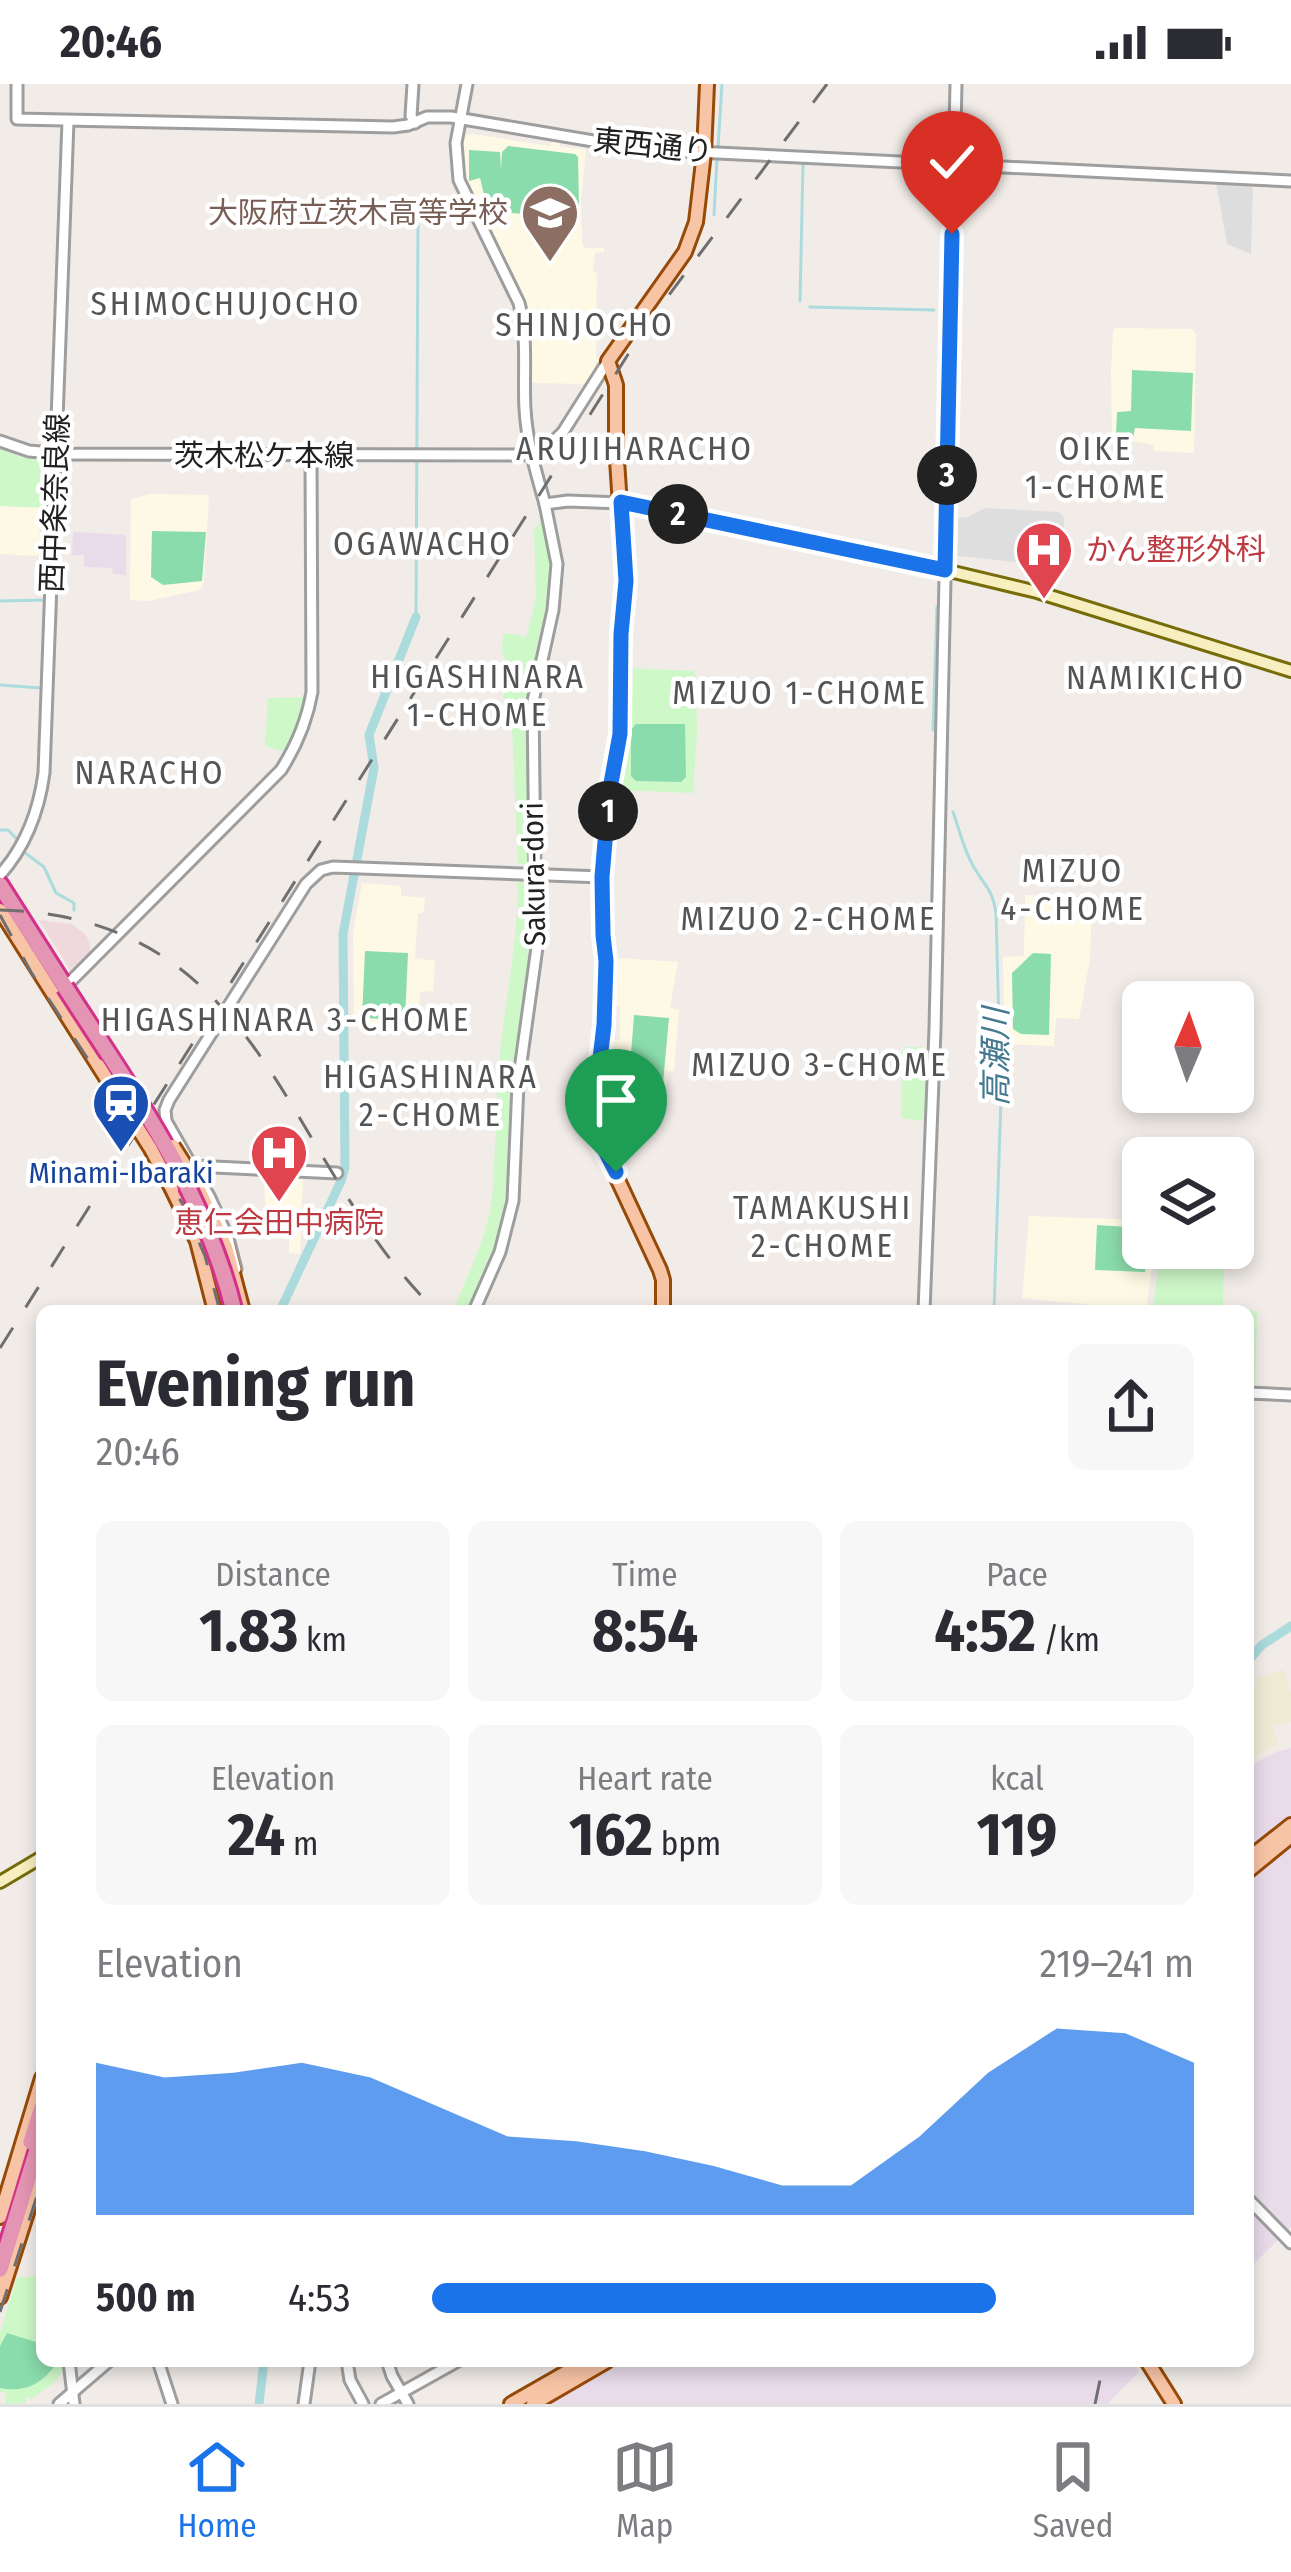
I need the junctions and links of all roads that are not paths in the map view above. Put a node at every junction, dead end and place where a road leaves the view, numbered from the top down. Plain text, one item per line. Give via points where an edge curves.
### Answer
1 (17, 84) edge
2 (413, 84) edge
3 (467, 84) edge
4 (707, 84) edge
5 (956, 84) edge
6 (459, 118) junction
7 (68, 121) junction
8 (415, 123) junction
9 (704, 153) junction
10 (953, 166) junction
11 (1291, 181) edge
12 (608, 361) junction
13 (0, 440) edge
14 (57, 453) junction
15 (530, 454) junction
16 (311, 456) junction
17 (621, 502) junction
18 (545, 504) junction
19 (945, 570) junction
20 (1291, 671) edge
21 (535, 874) junction
22 (0, 875) edge
23 (602, 877) junction
24 (0, 886) edge
25 (0, 899) edge
26 (0, 910) edge
27 (70, 982) junction
28 (337, 1173) dead end
29 (195, 1174) junction
30 (213, 1305) edge
31 (228, 1305) edge
32 (229, 1305) edge
33 (243, 1305) edge
34 (476, 1305) edge
35 (663, 1305) edge
36 (924, 1305) edge
37 (1254, 1394) edge
38 (1291, 1395) edge
39 (1291, 1825) edge
40 (1291, 1836) edge
41 (1254, 1854) edge
42 (36, 1861) edge
43 (1254, 1866) edge
44 (0, 1882) edge
45 (36, 2098) edge
46 (36, 2127) edge
47 (36, 2153) edge
48 (36, 2186) edge
49 (1254, 2205) edge
50 (0, 2218) edge
51 (0, 2242) edge
52 (1291, 2242) edge
53 (0, 2269) edge
54 (0, 2296) edge
55 (69, 2367) edge
56 (103, 2367) edge
57 (160, 2367) edge
58 (309, 2367) edge
59 (348, 2367) edge
60 (390, 2367) edge
61 (447, 2367) edge
62 (576, 2367) edge
63 (597, 2367) edge
64 (1151, 2367) edge
65 (1160, 2367) edge
66 (401, 2392) junction
67 (72, 2399) edge
68 (58, 2404) edge
69 (172, 2404) edge
70 (304, 2404) edge
71 (363, 2404) edge
72 (381, 2404) edge
73 (407, 2404) edge
74 (511, 2404) edge
75 (533, 2404) edge
76 (1174, 2404) edge
77 (1184, 2404) edge

1 - 7 street, 東西通り via 17,119
2 - 8 street
3 - 6 street, Sakura-dori
4 - 9 main road
5 - 10 street
6 - 8 street, 東西通り
6 - 9 street, 東西通り
6 - 15 street, Sakura-dori via 462,190 524,320
7 - 8 street, 東西通り
7 - 14 street, 西中条奈良線
9 - 10 street, 東西通り
9 - 12 main road via 685,252
10 - 11 street, 東西通り
10 - 19 street
12 - 15 street via 563,432
12 - 17 main road
13 - 14 street, 茨木松ケ本線
14 - 16 street, 茨木松ケ本線
14 - 22 street, 西中条奈良線 via 44,773 29,828
15 - 16 street, 茨木松ケ本線
15 - 18 street, Sakura-dori
16 - 27 street via 312,692 303,730 281,770
17 - 18 street
17 - 19 main road
17 - 23 main road via 620,734
18 - 21 street, Sakura-dori via 557,564 533,701
19 - 20 main road
19 - 36 street
21 - 23 street
21 - 29 street via 321,870 169,1100 165,1115
21 - 34 street, Sakura-dori via 539,933 518,1084 513,1201
22 - 27 main road
23 - 35 main road via 596,1131 660,1270
24 - 32 highway, bridge via 189,1187 217,1249
25 - 31 highway, bridge via 176,1179
26 - 30 main road, bridge via 172,1189 197,1241
27 - 29 main road, bridge
28 - 29 street
29 - 33 main road
37 - 38 street
39 - 41 main road
40 - 43 main road
42 - 44 main road
45 - 50 main road
46 - 51 highway
47 - 53 highway
48 - 54 main road
49 - 52 street
55 - 67 street
56 - 67 street
57 - 69 street
58 - 70 street
59 - 71 street
60 - 66 street
61 - 66 street
62 - 74 main road
63 - 75 main road
64 - 76 main road
65 - 77 main road
66 - 72 street
66 - 73 street
67 - 68 street

